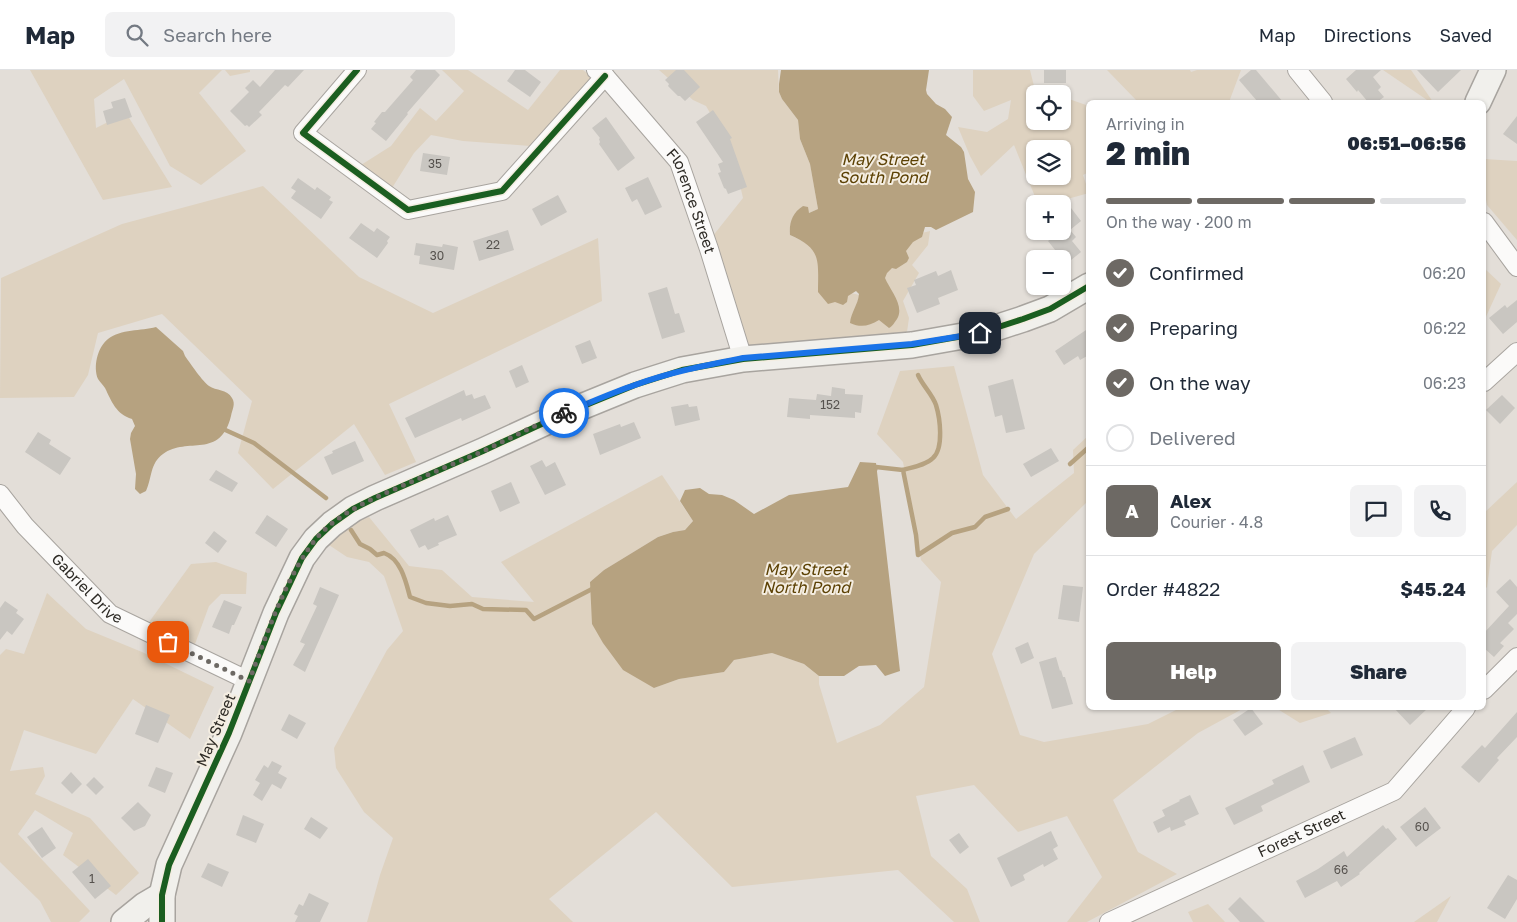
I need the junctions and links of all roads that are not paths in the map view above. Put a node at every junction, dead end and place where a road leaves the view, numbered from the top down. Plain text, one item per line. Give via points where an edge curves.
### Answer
1 (357, 70) edge
2 (1297, 70) edge
3 (1493, 70) edge
4 (601, 73) edge
5 (1321, 100) edge
6 (1479, 100) edge
7 (1486, 225) edge
8 (1517, 267) edge
9 (1086, 288) edge
10 (1517, 352) edge
11 (743, 358) junction
12 (1486, 380) edge
13 (0, 494) edge
14 (1517, 657) edge
15 (249, 681) junction
16 (1486, 688) edge
17 (1460, 710) edge
18 (162, 895) junction
19 (124, 922) edge
20 (162, 922) edge
21 (1109, 922) edge

1 - 4 street via 303,133 408,210 502,191
2 - 5 street
3 - 6 street
4 - 11 street, Florence Street via 679,162 710,248
7 - 8 street
9 - 11 street, May Street via 1050,309 980,333 912,344
10 - 12 street
11 - 15 street, May Street via 682,370 635,384 353,509 321,534 302,558
13 - 15 street, Gabriel Drive via 25,526 110,614
14 - 16 street
15 - 18 street, May Street via 220,754 169,864
17 - 21 street, Forest Street via 1394,791
18 - 19 street
18 - 20 street, May Street

